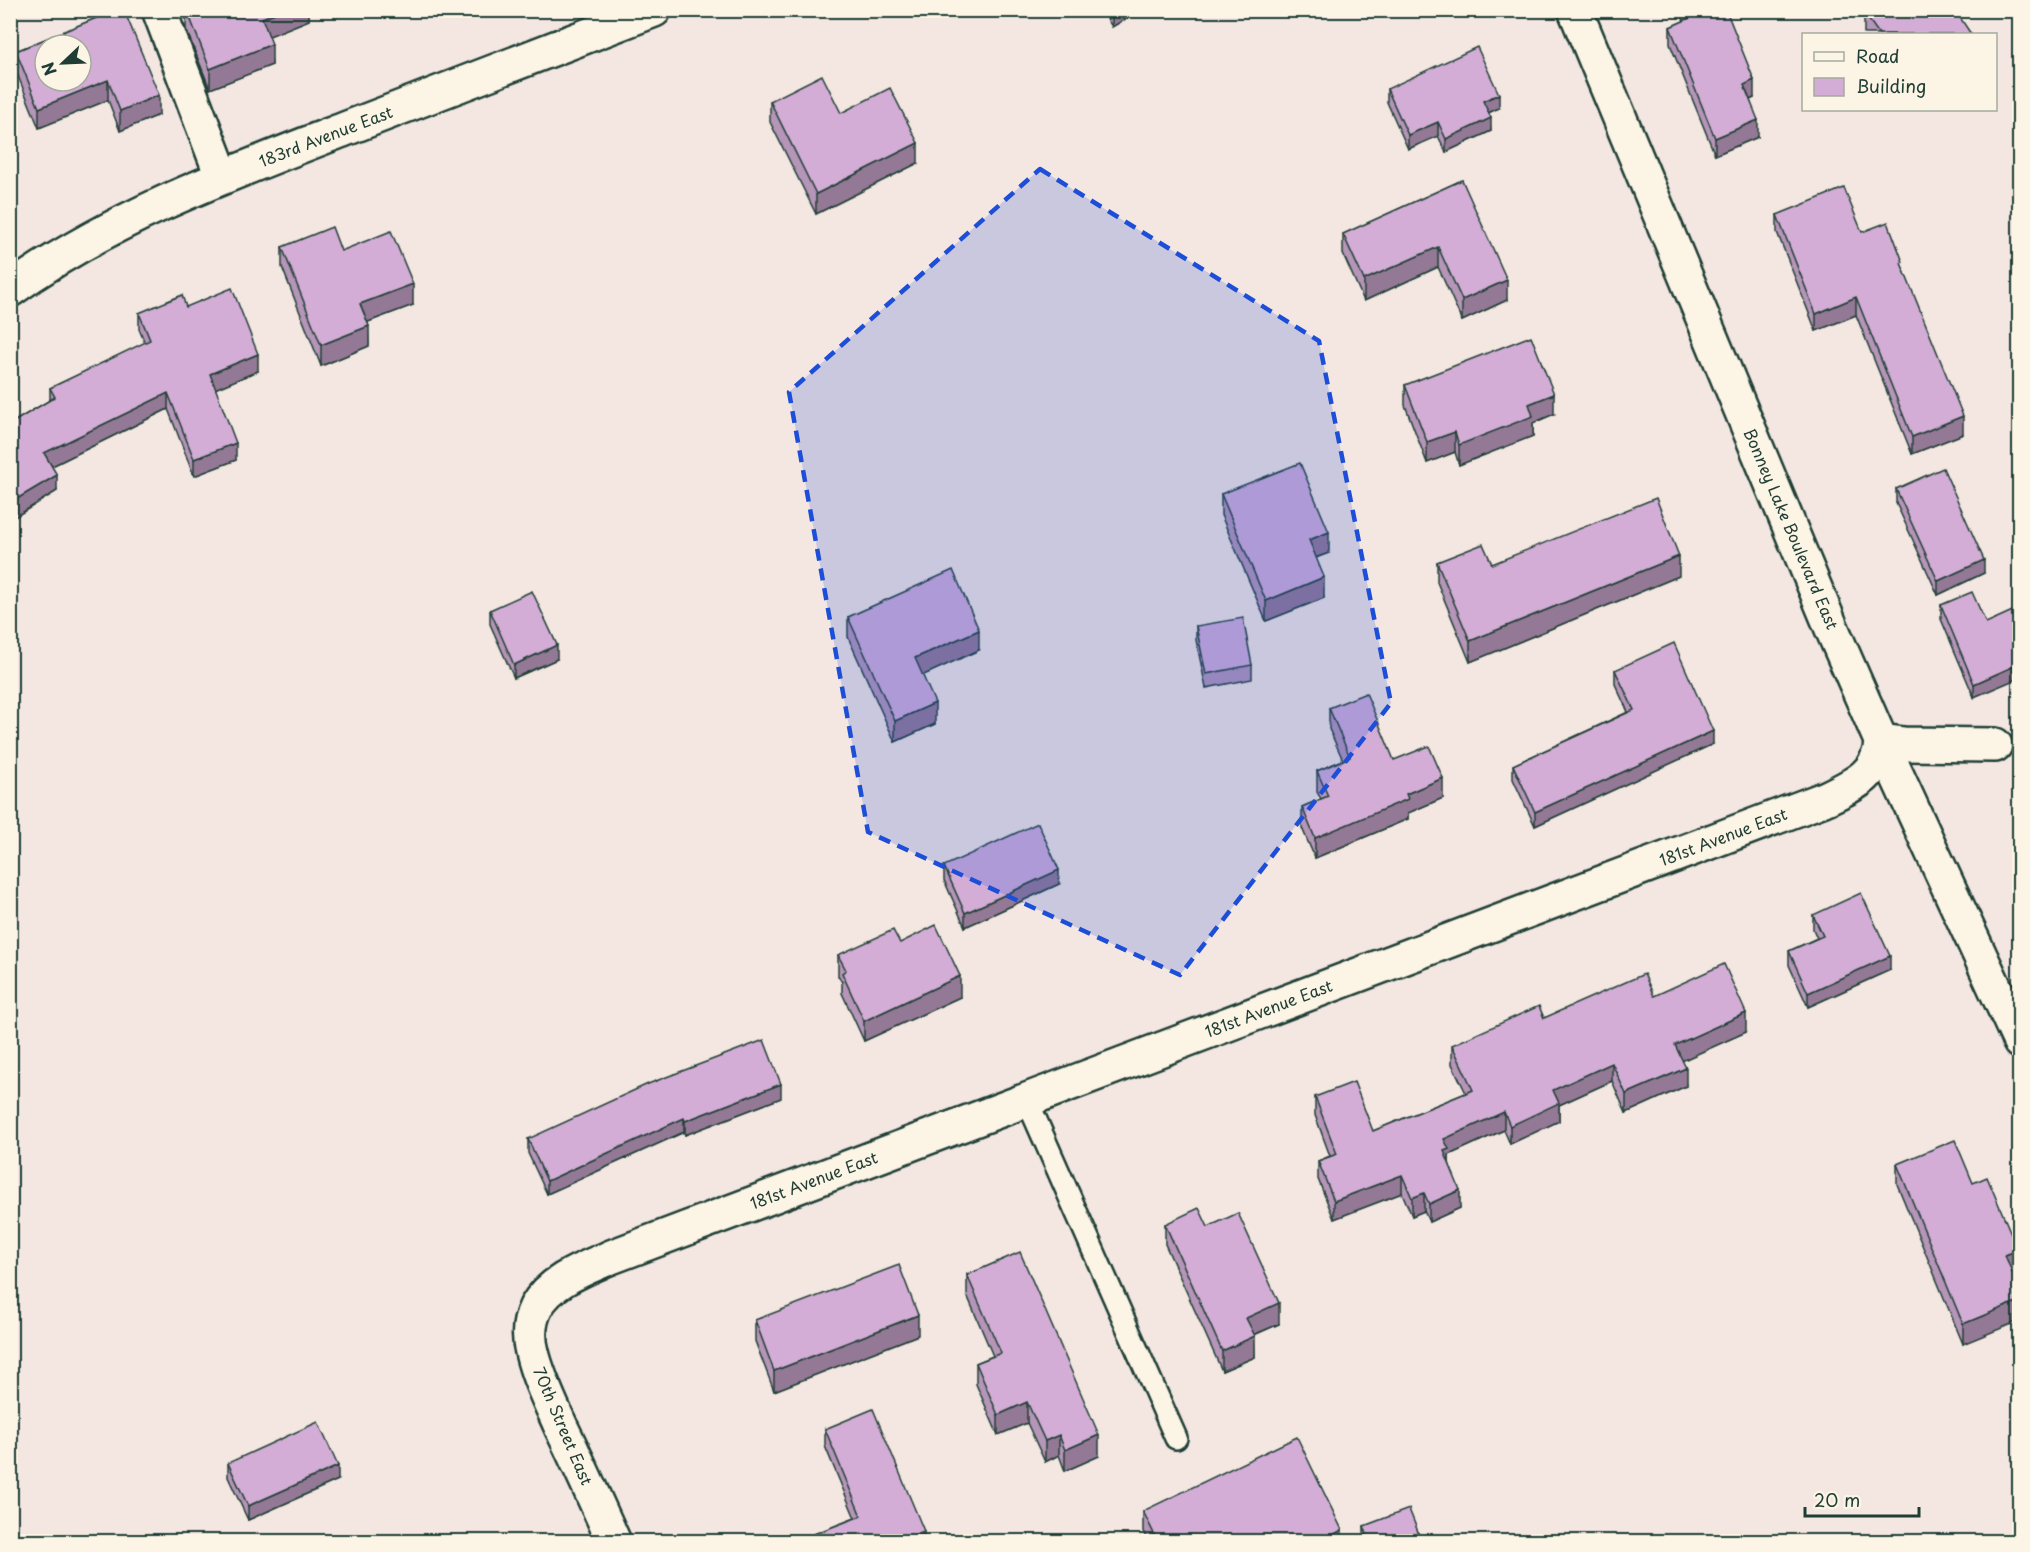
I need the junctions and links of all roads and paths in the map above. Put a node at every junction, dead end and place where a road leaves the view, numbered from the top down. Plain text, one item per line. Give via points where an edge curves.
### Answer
1 (159, 10) edge
2 (654, 10) edge
3 (1575, 10) edge
4 (222, 176) junction
5 (10, 290) edge
6 (1881, 741) junction
7 (1995, 745) dead end
8 (2019, 1042) edge
9 (1027, 1100) junction
10 (536, 1308) joint
11 (1176, 1438) dead end
12 (614, 1542) edge

1 - 4 street
2 - 4 street, 183rd Avenue East
3 - 6 street, Bonney Lake Boulevard East
4 - 5 street, 183rd Avenue East via 84,243
6 - 7 street
6 - 8 street, Bonney Lake Boulevard East
6 - 9 street, 181st Avenue East via 1876,765 1847,788 1824,799
9 - 10 street, 181st Avenue East via 611,1257 559,1283
9 - 11 lane
10 - 12 street, 70th Street East via 529,1326 531,1352

